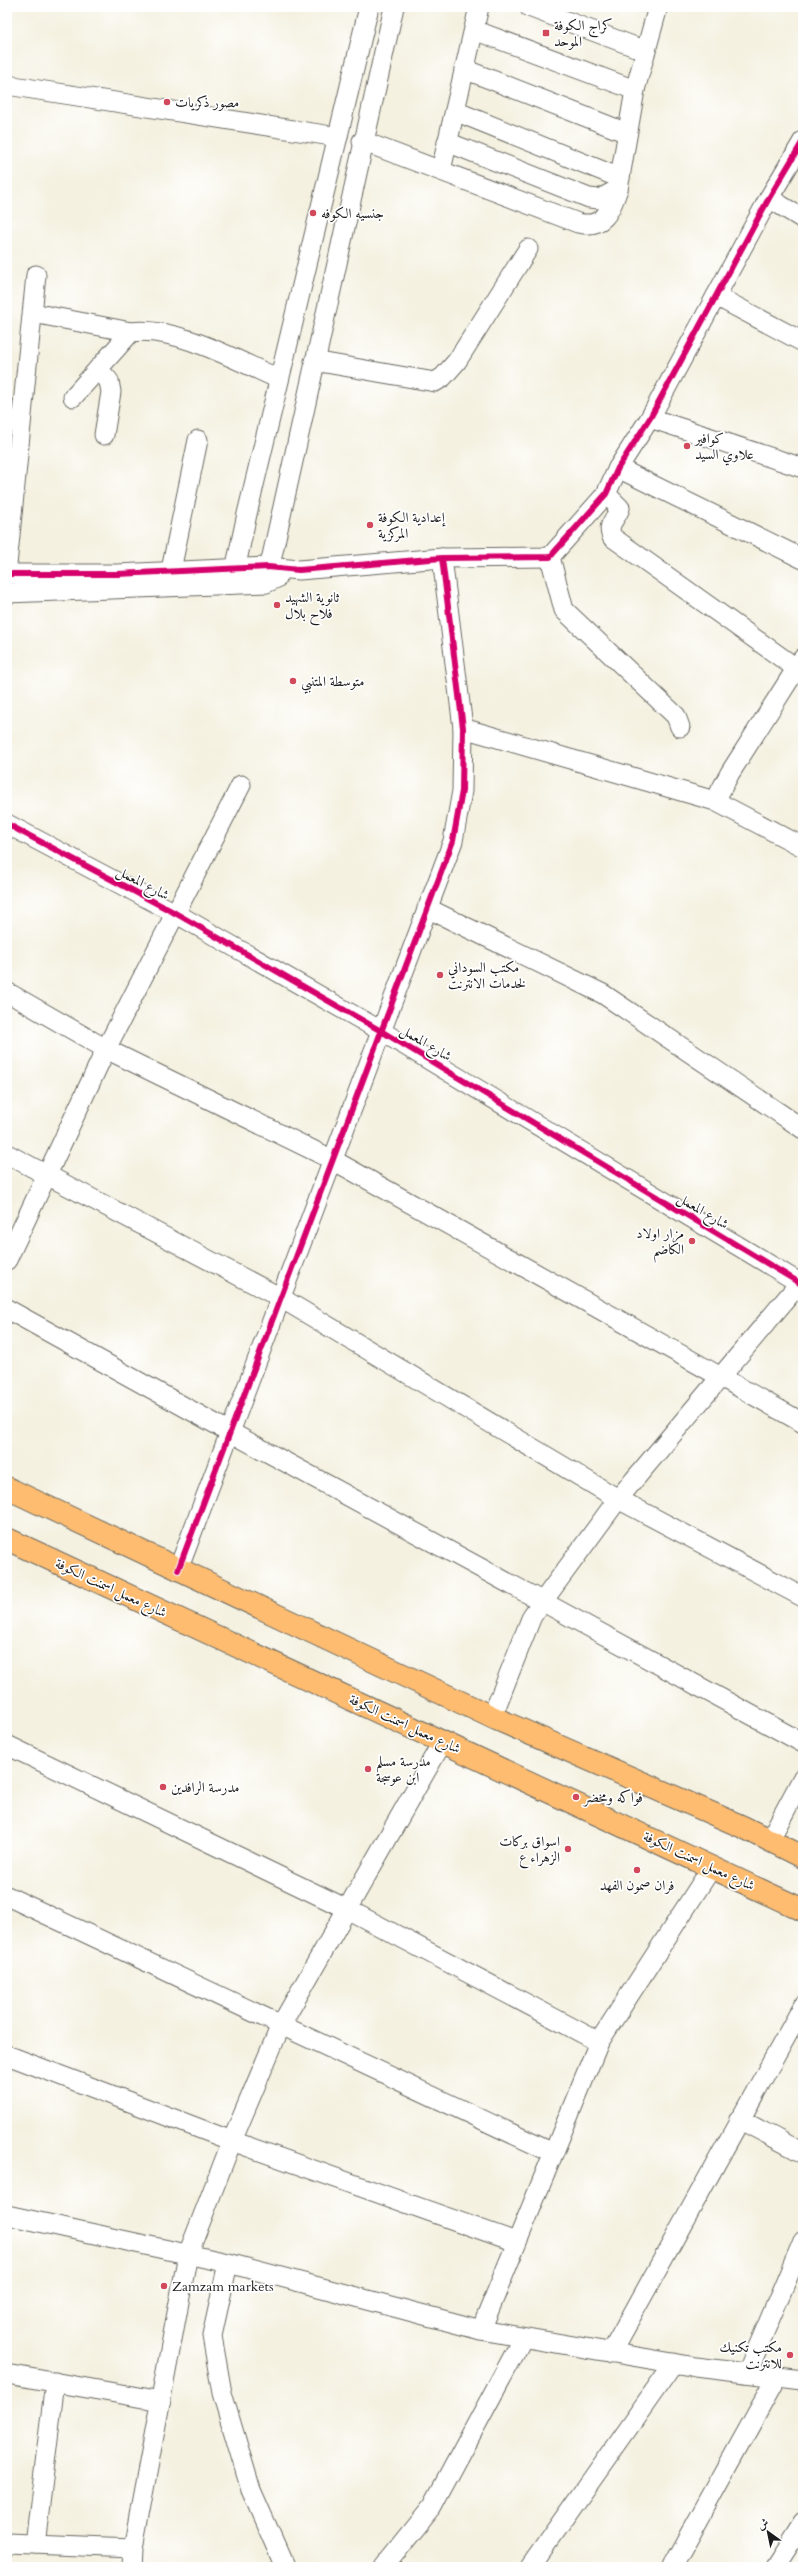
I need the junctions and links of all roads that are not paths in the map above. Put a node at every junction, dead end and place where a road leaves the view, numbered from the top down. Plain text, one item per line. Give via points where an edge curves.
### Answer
1 (369, 7) edge
2 (394, 7) edge
3 (479, 7) edge
4 (529, 7) edge
5 (657, 7) edge
6 (474, 30) junction
7 (646, 51) junction
8 (464, 69) junction
9 (7, 85) edge
10 (635, 90) junction
11 (455, 111) junction
12 (627, 133) junction
13 (338, 137) junction
14 (362, 141) junction
15 (803, 141) edge
16 (447, 142) junction
17 (441, 170) junction
18 (619, 183) junction
19 (769, 198) junction
20 (803, 219) edge
21 (528, 249) dead end
22 (36, 275) dead end
23 (716, 296) junction
24 (33, 313) junction
25 (131, 332) junction
26 (803, 342) edge
27 (314, 361) junction
28 (98, 369) junction
29 (279, 379) junction
30 (73, 397) dead end
31 (650, 418) junction
32 (104, 436) dead end
33 (198, 440) dead end
34 (618, 468) junction
35 (803, 468) edge
36 (606, 494) junction
37 (550, 557) junction
38 (442, 558) junction
39 (803, 559) edge
40 (7, 565) edge
41 (171, 570) junction
42 (7, 574) edge
43 (267, 575) junction
44 (233, 577) junction
45 (7, 593) edge
46 (801, 666) edge
47 (680, 727) dead end
48 (463, 728) junction
49 (241, 785) dead end
50 (716, 801) junction
51 (7, 824) edge
52 (803, 847) edge
53 (427, 908) junction
54 (175, 913) junction
55 (7, 992) edge
56 (381, 1031) junction
57 (106, 1049) junction
58 (803, 1129) edge
59 (7, 1154) edge
60 (332, 1160) junction
61 (47, 1176) junction
62 (7, 1260) edge
63 (802, 1283) edge
64 (280, 1298) junction
65 (7, 1309) edge
66 (722, 1377) junction
67 (803, 1423) edge
68 (230, 1432) junction
69 (7, 1488) edge
70 (618, 1499) junction
71 (7, 1539) edge
72 (178, 1570) junction
73 (803, 1597) edge
74 (542, 1602) junction
75 (492, 1717) junction
76 (443, 1741) junction
77 (803, 1743) edge
78 (7, 1745) edge
79 (803, 1777) edge
80 (769, 1841) junction
81 (803, 1856) edge
82 (712, 1867) junction
83 (7, 1896) edge
84 (347, 1909) junction
85 (803, 1910) edge
86 (803, 2006) edge
87 (281, 2025) junction
88 (600, 2042) junction
89 (7, 2055) edge
90 (740, 2119) junction
91 (232, 2141) junction
92 (553, 2153) junction
93 (803, 2153) edge
94 (7, 2215) edge
95 (803, 2241) edge
96 (516, 2242) junction
97 (188, 2254) junction
98 (228, 2263) junction
99 (481, 2330) junction
100 (523, 2338) junction
101 (611, 2353) junction
102 (674, 2364) junction
103 (747, 2373) junction
104 (7, 2374) edge
105 (777, 2377) junction
106 (803, 2380) edge
107 (55, 2382) junction
108 (161, 2401) junction
109 (803, 2523) edge
110 (7, 2543) edge
111 (35, 2544) junction
112 (133, 2548) junction
113 (132, 2567) edge
114 (285, 2567) edge
115 (383, 2567) edge
116 (530, 2567) edge
117 (672, 2567) edge
118 (775, 2567) edge

1 - 13 street
2 - 14 street
3 - 6 street
4 - 7 street
5 - 7 street
6 - 8 street
6 - 10 street
7 - 10 street
8 - 11 street
8 - 12 street
9 - 13 street
10 - 12 street
11 - 16 street
11 - 18 street
12 - 18 street
13 - 29 street
14 - 17 street
14 - 27 street
15 - 19 street
16 - 17 street
16 - 18 street via 589,198 600,199
17 - 18 street via 589,226 600,222 607,213
19 - 20 street
19 - 23 street
21 - 27 street via 457,361 435,382
22 - 24 street
23 - 26 street
23 - 31 street
24 - 25 street
24 - 40 street
25 - 28 street
25 - 29 street via 146,330 175,335
27 - 43 street
28 - 30 street
28 - 32 street via 109,381 111,392
29 - 44 street
31 - 34 street
31 - 35 street
33 - 41 street
34 - 36 street
34 - 39 street
36 - 37 street
36 - 46 street via 620,508 610,524 609,531 612,537 734,626
37 - 38 street
37 - 47 street via 564,610 676,716
38 - 43 street
38 - 48 street
41 - 42 street via 117,574
41 - 44 street
43 - 44 street
44 - 45 street
46 - 50 street via 730,773
48 - 50 street
48 - 53 street via 462,790 453,841
49 - 54 street
50 - 52 street
51 - 54 street, شارع المعمل
53 - 56 street
53 - 58 street via 603,994
54 - 56 street, شارع المعمل
54 - 57 street
55 - 57 street
56 - 60 street
56 - 63 street, شارع المعمل
57 - 60 street
57 - 61 street
59 - 61 street
60 - 64 street
60 - 66 street
61 - 62 street
61 - 64 street
63 - 66 street
64 - 68 street
64 - 70 street
65 - 68 street
66 - 67 street
66 - 70 street
68 - 72 street
68 - 74 street
69 - 72 main road
70 - 73 street
70 - 74 street
71 - 76 main road, شارع معمل اسمنت الكوفة
72 - 75 main road
74 - 75 street via 532,1616
74 - 77 street
75 - 80 main road via 743,1827
76 - 82 main road, شارع معمل اسمنت الكوفة
76 - 84 street
78 - 84 street
79 - 80 street
80 - 81 main road
82 - 85 main road, شارع معمل اسمنت الكوفة
82 - 88 street
83 - 87 street
84 - 87 street
84 - 88 street
86 - 90 street
87 - 91 street
87 - 92 street
88 - 92 street
89 - 91 street
90 - 93 street
90 - 101 street
91 - 96 street
91 - 97 street
92 - 96 street
94 - 97 street
95 - 103 street
96 - 99 street
97 - 98 street
97 - 108 street
98 - 99 street
98 - 114 street via 212,2336 222,2393 251,2490
99 - 100 street
100 - 101 street
100 - 115 street via 433,2505
101 - 102 street
102 - 103 street
102 - 116 street
103 - 105 street
104 - 107 street
105 - 106 street
105 - 117 street
107 - 108 street
107 - 111 street
108 - 112 street
109 - 118 street
110 - 111 street
111 - 112 street
112 - 113 street

